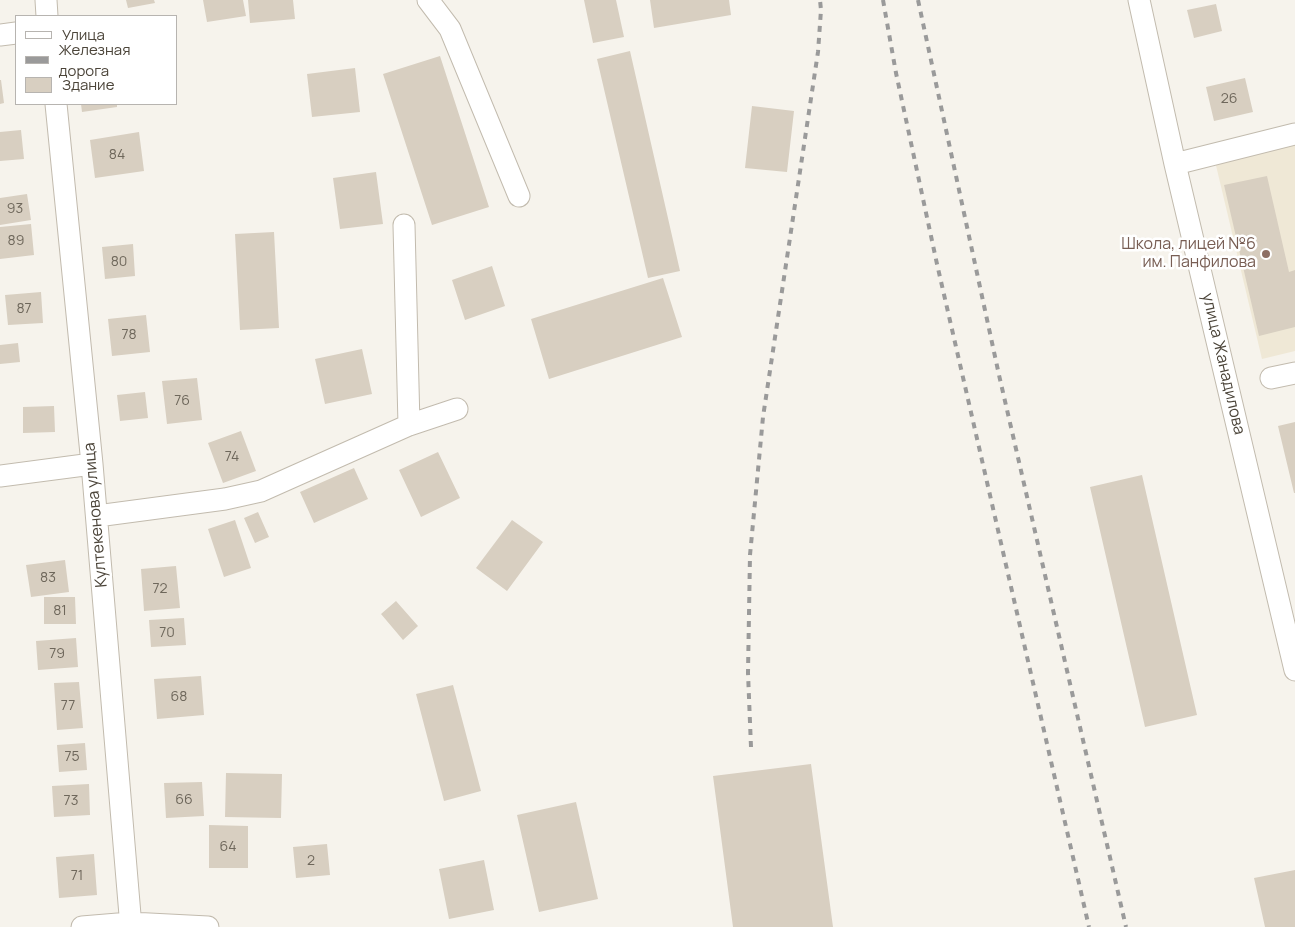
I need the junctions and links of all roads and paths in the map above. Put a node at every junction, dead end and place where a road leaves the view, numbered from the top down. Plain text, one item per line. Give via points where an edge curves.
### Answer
1 (46, 0) edge
2 (428, 0) edge
3 (1139, 0) edge
4 (47, 15) edge
5 (15, 33) edge
6 (0, 35) edge
7 (56, 105) edge
8 (1295, 134) edge
9 (1175, 164) junction
10 (520, 196) dead end
11 (404, 225) dead end
12 (1295, 373) edge
13 (1271, 378) dead end
14 (457, 409) dead end
15 (409, 425) junction
16 (92, 464) junction
17 (0, 476) edge
18 (96, 516) junction
19 (1295, 670) edge
20 (131, 925) edge
21 (82, 927) edge
22 (208, 927) edge

1 - 4 street
2 - 10 street via 450,29
3 - 9 street, улица Жанадилова
5 - 6 street
7 - 16 street, Култекенова улица
8 - 9 street
9 - 19 street, улица Жанадилова
11 - 15 street
12 - 13 street
14 - 15 street
15 - 18 street via 260,491
16 - 17 street
16 - 18 street, Култекенова улица
18 - 20 street, Култекенова улица
20 - 21 street
20 - 22 street

